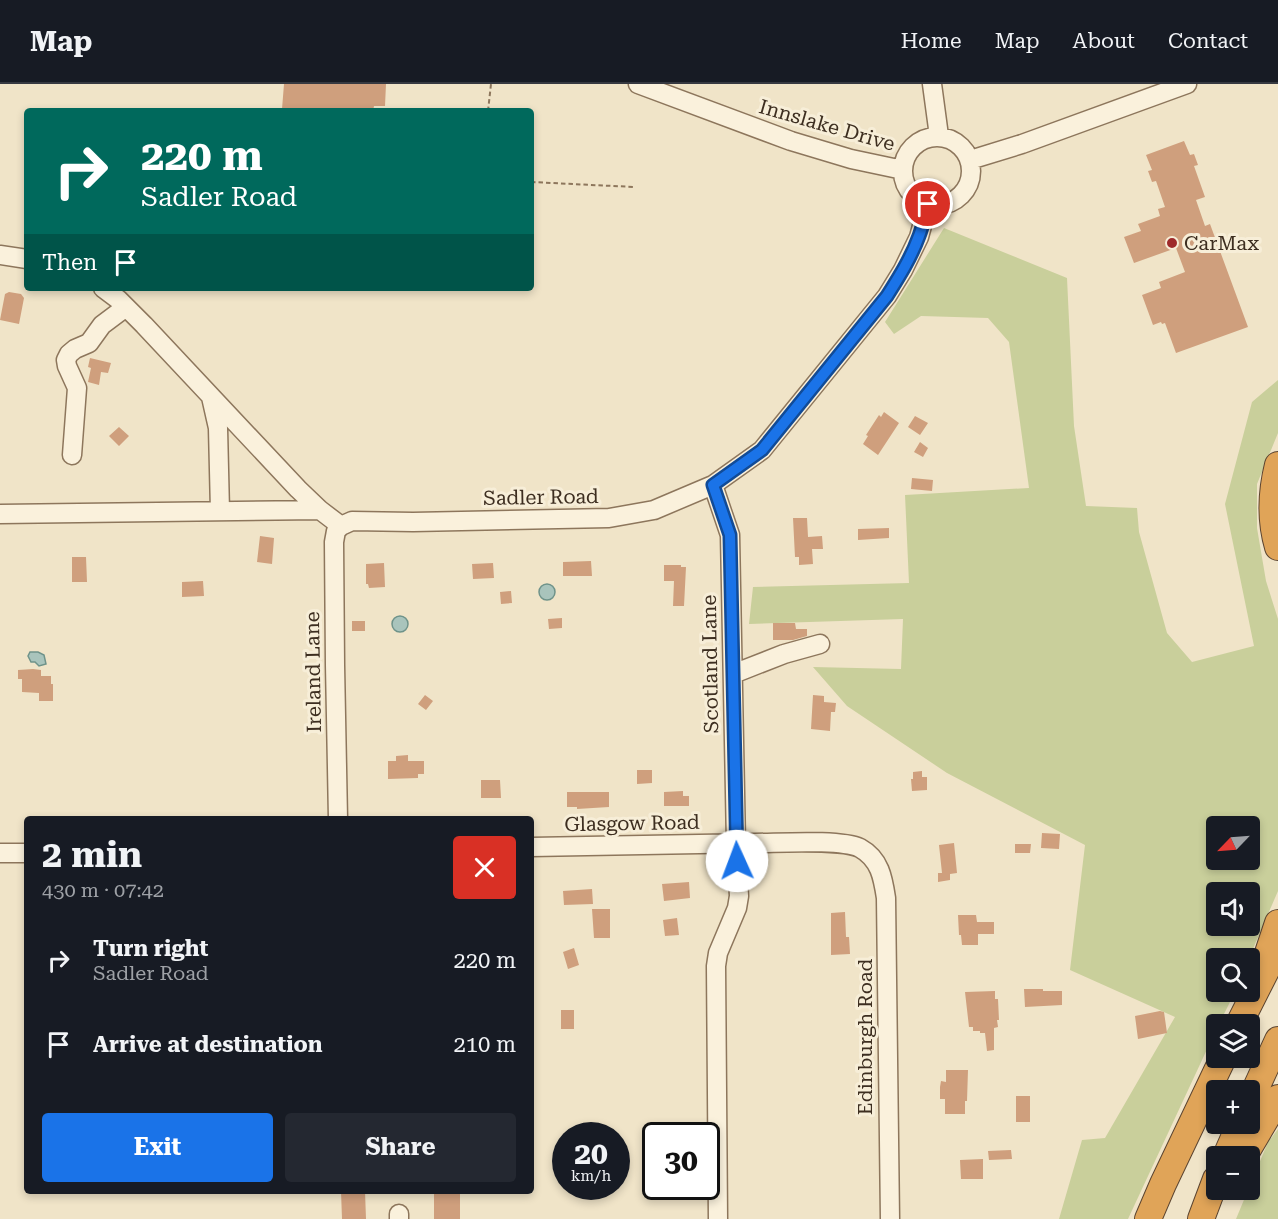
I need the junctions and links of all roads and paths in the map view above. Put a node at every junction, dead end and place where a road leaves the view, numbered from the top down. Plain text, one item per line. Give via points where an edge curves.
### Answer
1 (491, 84) edge
2 (638, 84) edge
3 (932, 84) edge
4 (1187, 84) edge
5 (488, 108) edge
6 (939, 136) junction
7 (970, 160) junction
8 (903, 170) junction
9 (534, 182) edge
10 (634, 187) dead end
11 (928, 204) junction
12 (0, 255) edge
13 (24, 259) edge
14 (107, 291) edge
15 (126, 307) junction
16 (210, 396) junction
17 (72, 455) dead end
18 (1278, 465) edge
19 (713, 485) junction
20 (320, 510) junction
21 (220, 511) junction
22 (0, 514) edge
23 (341, 526) junction
24 (1278, 547) edge
25 (820, 644) dead end
26 (733, 674) junction
27 (338, 816) edge
28 (736, 843) junction
29 (534, 847) edge
30 (24, 853) edge
31 (0, 854) edge
32 (873, 858) joint
33 (1278, 923) edge
34 (1278, 947) edge
35 (1260, 976) edge
36 (1260, 981) edge
37 (1278, 1040) edge
38 (1218, 1068) edge
39 (1260, 1080) edge
40 (1278, 1098) edge
41 (1250, 1146) edge
42 (1208, 1200) edge
43 (1224, 1200) edge
44 (718, 1219) edge
45 (890, 1219) edge
46 (1148, 1219) edge
47 (1201, 1219) edge
48 (1215, 1219) edge

1 - 5 path
2 - 8 street, Innslake Drive via 800,144
3 - 6 street
4 - 7 street
6 - 7 street via 958,143
6 - 8 street via 913,146
7 - 11 street via 972,174 959,198 947,204
8 - 11 street via 908,188
9 - 10 path
11 - 19 street, Sadler Road via 916,244 887,296 762,450
12 - 13 street
14 - 15 street
15 - 16 street
15 - 17 street via 66,360 77,388
16 - 20 street
16 - 21 street via 218,428
18 - 24 highway via 1272,500
19 - 23 street, Sadler Road via 654,510 609,518 352,521
19 - 26 street, Scotland Lane via 730,535
20 - 21 street
20 - 23 street
21 - 22 street
23 - 27 street, Ireland Lane via 334,542
25 - 26 street
26 - 28 street, Scotland Lane
28 - 29 street, Glasgow Road
28 - 32 street, Glasgow Road via 839,843 862,849
28 - 44 street, Scotland Lane via 739,897 716,966
30 - 31 street
32 - 45 street, Edinburgh Road via 883,876 886,898
33 - 35 highway
34 - 36 highway
37 - 39 highway
38 - 46 highway
40 - 41 highway
42 - 47 highway
43 - 48 highway

